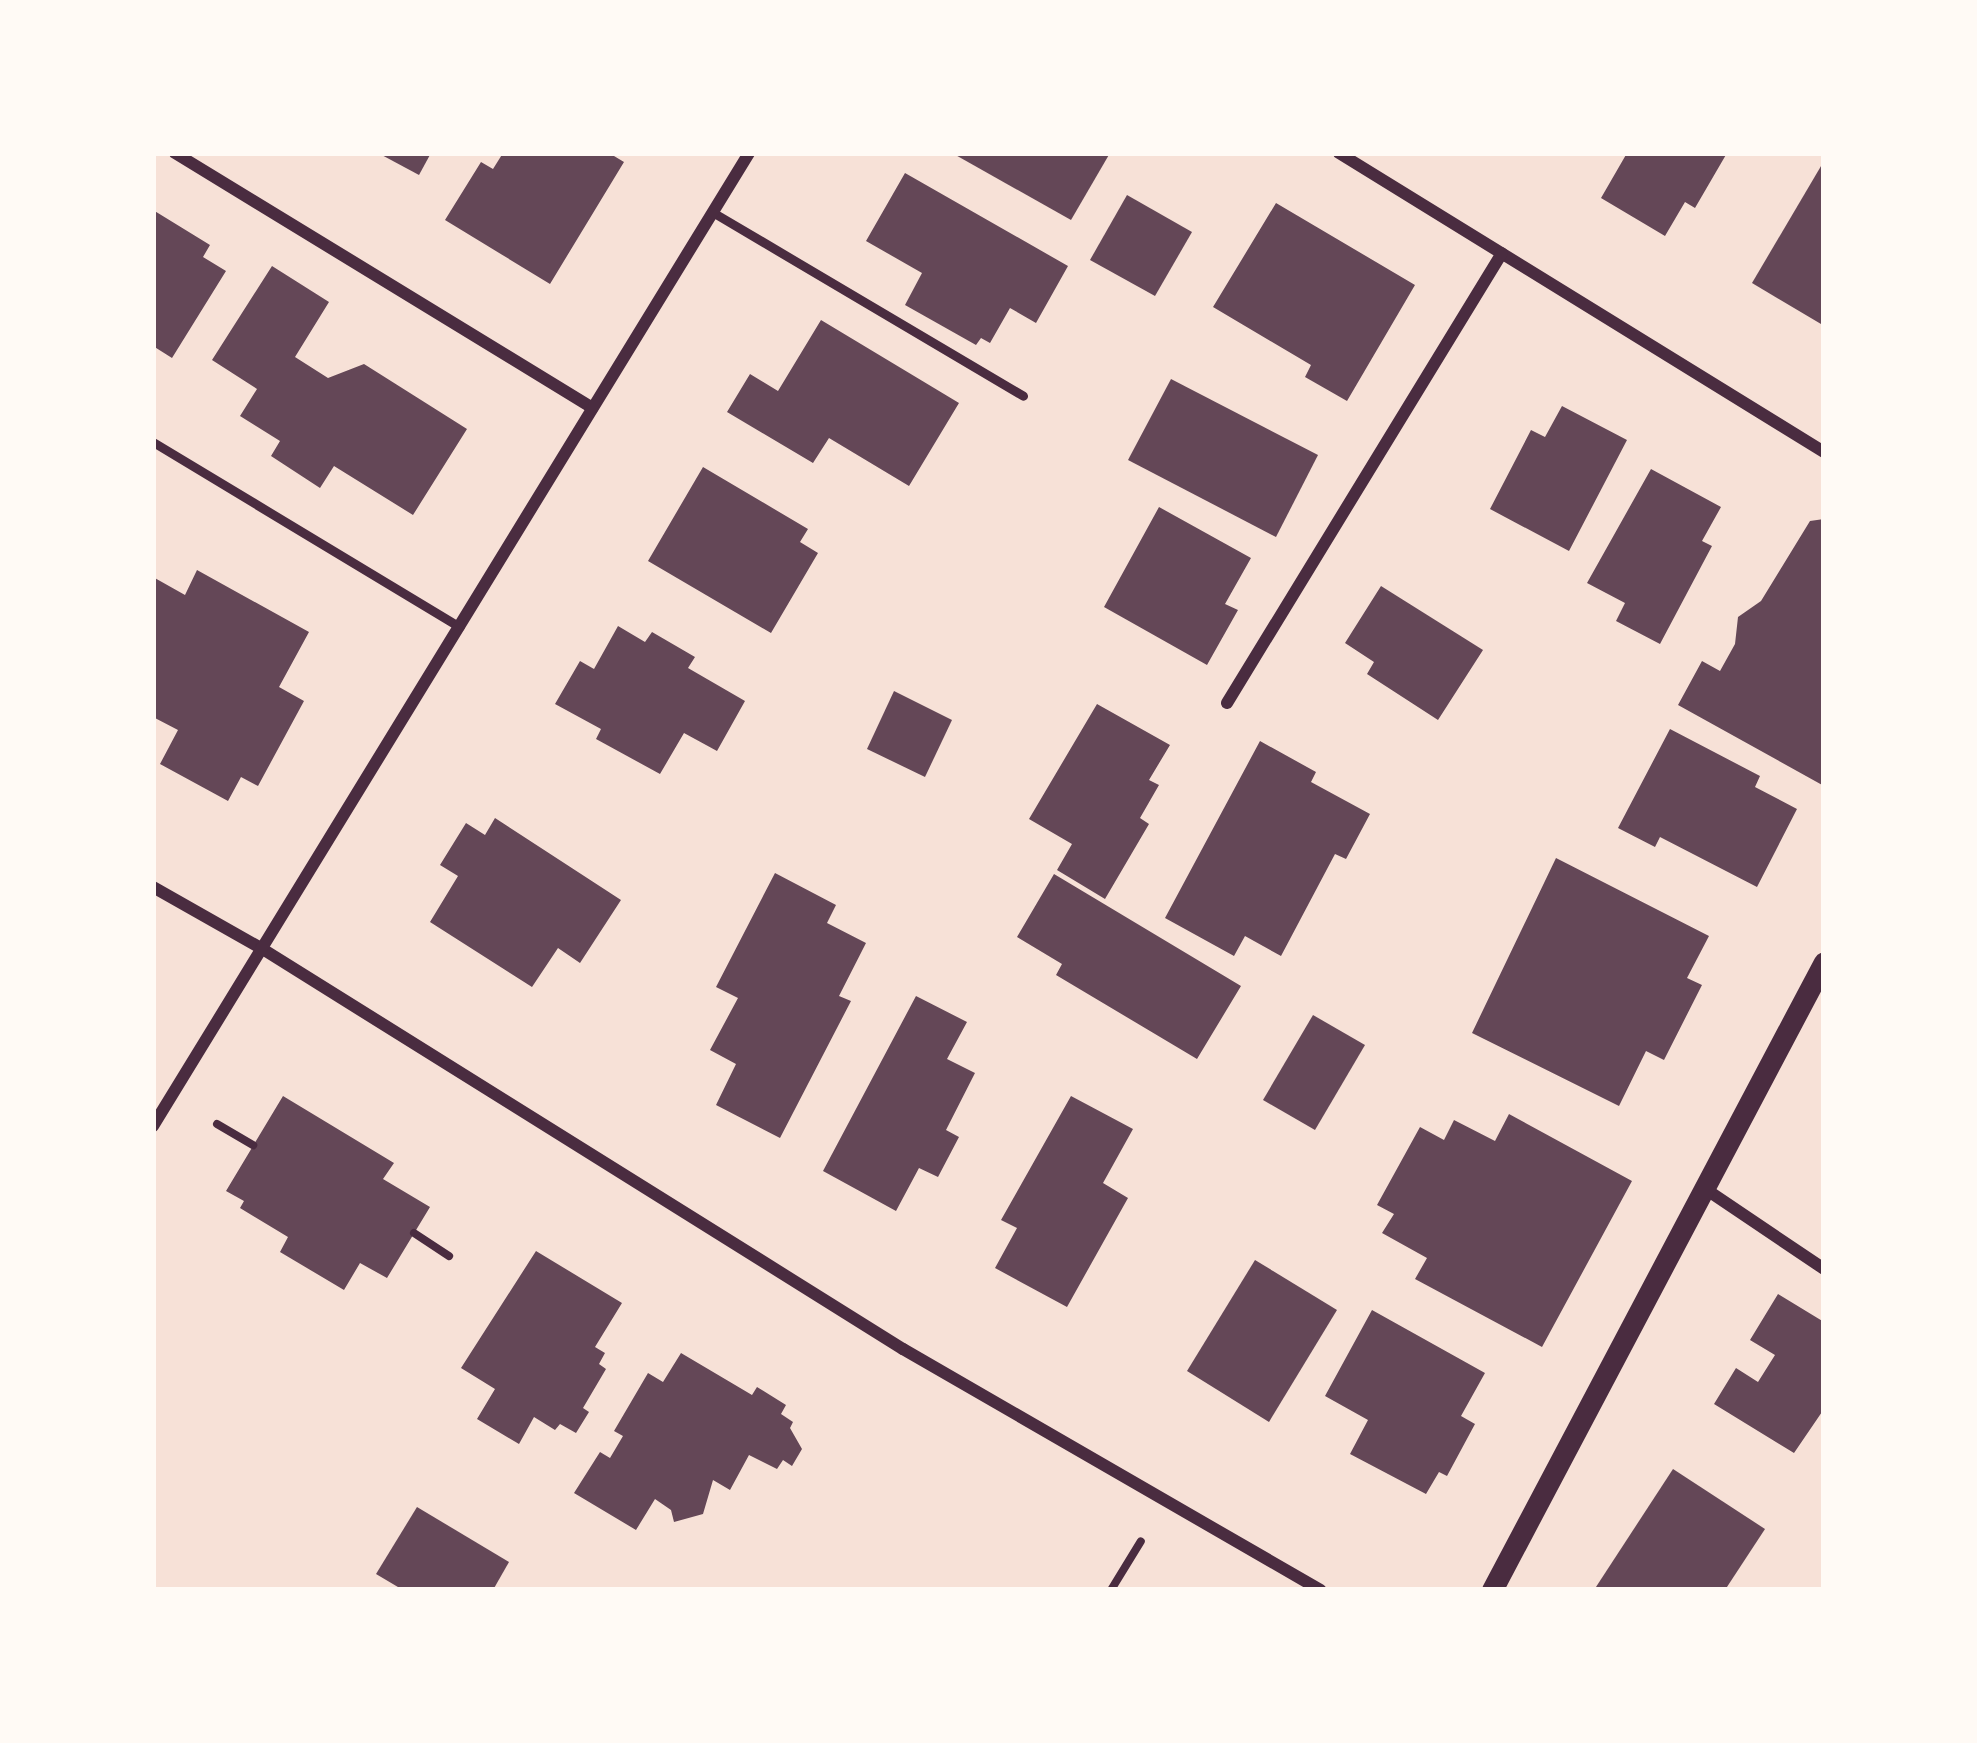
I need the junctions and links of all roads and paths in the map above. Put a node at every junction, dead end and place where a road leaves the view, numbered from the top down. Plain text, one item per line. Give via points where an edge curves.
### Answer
1 (175, 153) edge
2 (749, 153) edge
3 (1340, 153) edge
4 (714, 213) junction
5 (1502, 253) junction
6 (1023, 396) dead end
7 (592, 408) junction
8 (153, 442) edge
9 (1824, 452) edge
10 (460, 627) junction
11 (1227, 703) dead end
12 (153, 887) edge
13 (261, 948) junction
14 (1824, 962) edge
15 (217, 1124) dead end
16 (153, 1126) edge
17 (254, 1145) dead end
18 (1704, 1188) junction
19 (414, 1233) dead end
20 (449, 1256) dead end
21 (1824, 1269) edge
22 (1141, 1541) dead end
23 (1111, 1590) edge
24 (1321, 1590) edge
25 (1492, 1590) edge

1 - 7 street
2 - 4 street
3 - 5 street
4 - 6 lane
4 - 7 street
5 - 9 street
5 - 11 street
7 - 10 street
8 - 10 lane
10 - 13 street
12 - 13 street
13 - 16 street
13 - 24 street via 883,1337
14 - 18 street
15 - 17 path
18 - 21 street
18 - 25 street
19 - 20 path
22 - 23 path

